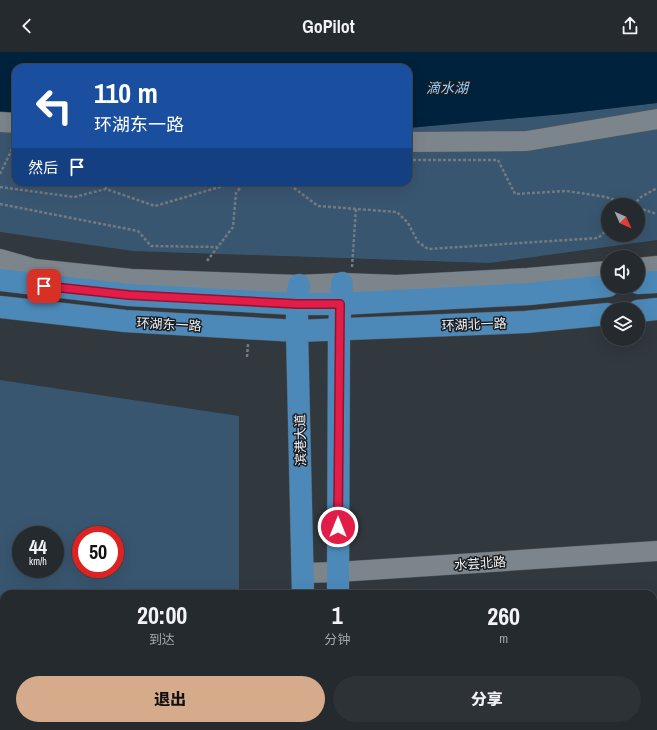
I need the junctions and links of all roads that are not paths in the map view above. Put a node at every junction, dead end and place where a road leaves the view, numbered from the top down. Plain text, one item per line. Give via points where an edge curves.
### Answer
1 (657, 119) edge
2 (0, 122) edge
3 (12, 123) edge
4 (412, 142) edge
5 (0, 259) edge
6 (657, 266) edge
7 (645, 267) edge
8 (601, 272) edge
9 (0, 280) edge
10 (657, 282) edge
11 (645, 283) edge
12 (344, 285) junction
13 (601, 287) edge
14 (298, 295) junction
15 (0, 307) edge
16 (657, 309) edge
17 (645, 310) edge
18 (601, 315) edge
19 (339, 329) junction
20 (297, 331) junction
21 (657, 551) edge
22 (338, 572) junction
23 (303, 584) edge
24 (338, 590) edge

1 - 4 street via 527,141
2 - 3 street
5 - 14 street via 34,269
6 - 7 street
8 - 12 street via 397,285
9 - 14 main road, 环湖东一路 via 129,295
10 - 11 main road
12 - 13 main road, 环湖北一路 via 529,294
12 - 14 main road, 环湖东一路
12 - 19 main road
14 - 20 main road, 滨港大道
15 - 20 main road, 环湖东一路 via 126,321
16 - 17 main road
18 - 19 main road, 环湖北一路 via 526,322
19 - 20 main road, 环湖东一路
19 - 22 main road
20 - 23 main road, 滨港大道
21 - 22 street, 水芸北路
22 - 23 street, 水芸北路
22 - 24 main road

